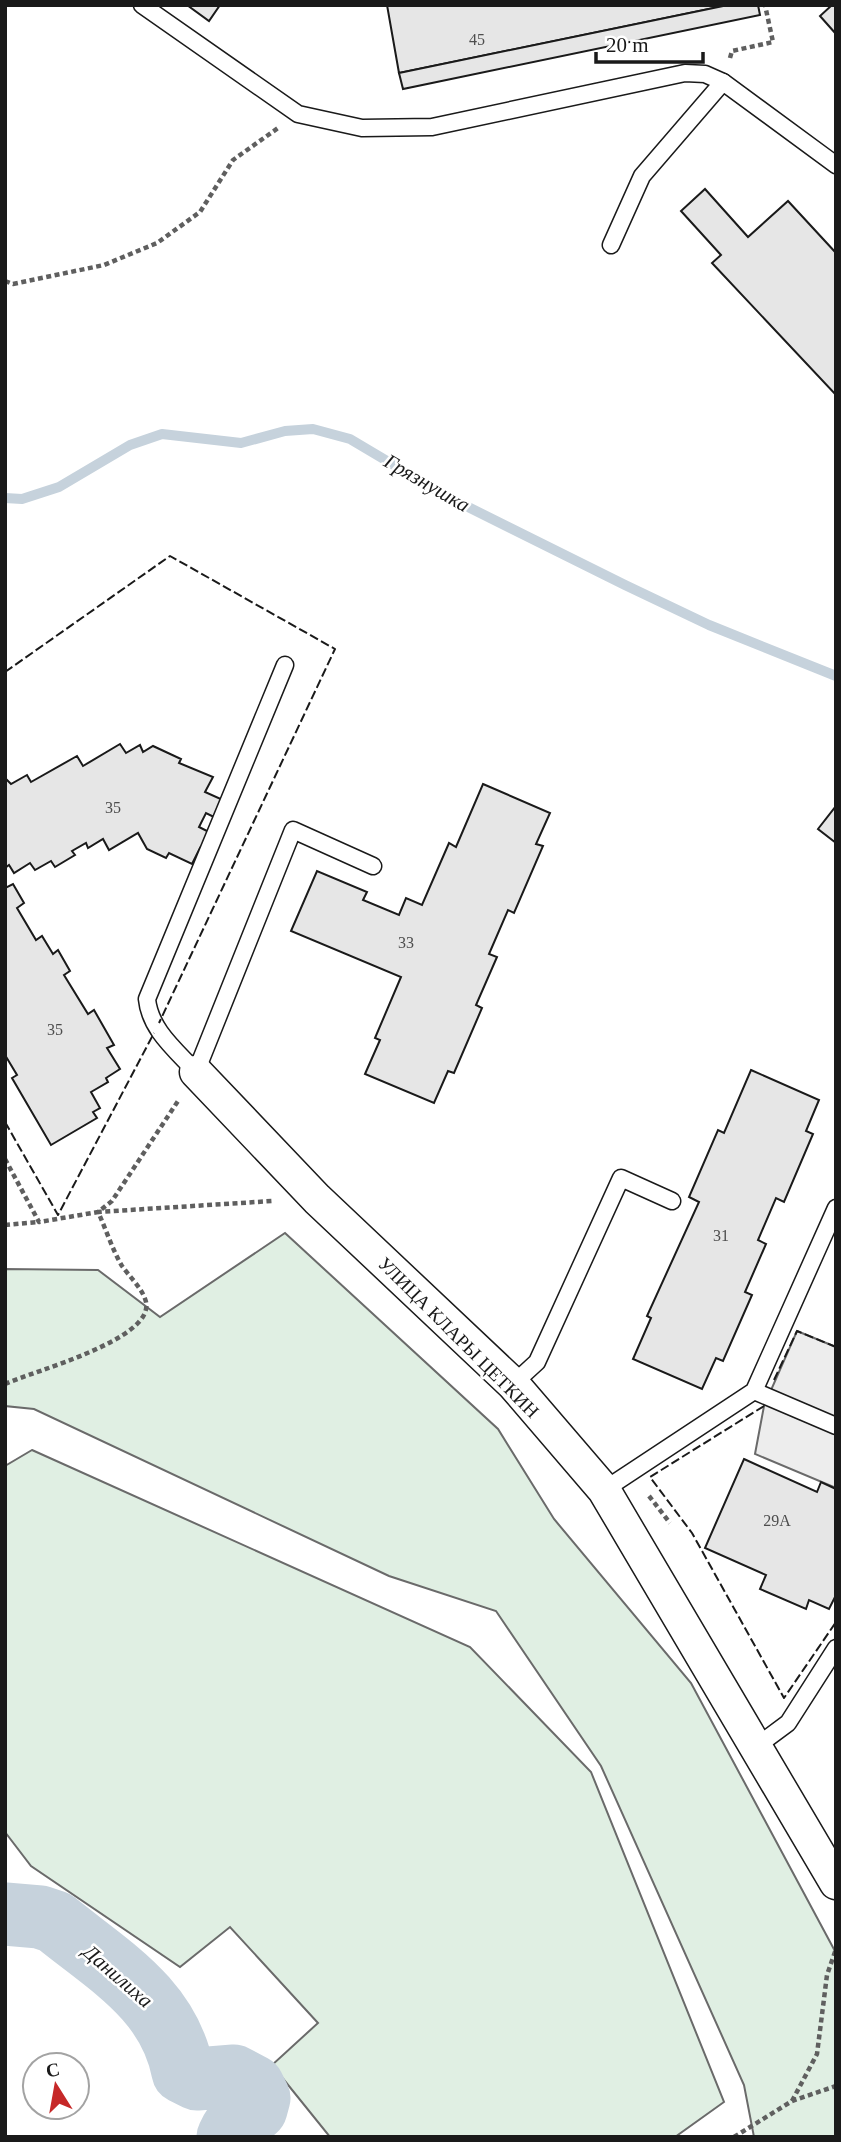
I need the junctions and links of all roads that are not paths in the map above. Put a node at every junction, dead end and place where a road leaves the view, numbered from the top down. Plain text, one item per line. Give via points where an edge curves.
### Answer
1 (142, 5) edge
2 (723, 82) junction
3 (836, 165) edge
4 (611, 245) dead end
5 (285, 665) dead end
6 (373, 866) dead end
7 (196, 1072) junction
8 (672, 1201) dead end
9 (836, 1208) edge
10 (513, 1384) junction
11 (754, 1391) junction
12 (836, 1426) edge
13 (604, 1490) junction
14 (836, 1648) edge
15 (757, 1745) junction
16 (836, 1883) edge

1 - 2 lane via 298,114 362,128 432,127 685,74 705,74
2 - 3 lane
2 - 4 lane via 642,176
5 - 7 lane via 147,999 156,1029
6 - 7 lane via 293,830
7 - 10 street, УЛИЦА КЛАРЫ ЦЕТКИН via 317,1199
8 - 10 lane via 621,1178 537,1362
9 - 11 lane
10 - 13 street, УЛИЦА КЛАРЫ ЦЕТКИН
11 - 12 lane
11 - 13 lane
13 - 15 street, УЛИЦА КЛАРЫ ЦЕТКИН
14 - 15 lane via 788,1723
15 - 16 street, УЛИЦА КЛАРЫ ЦЕТКИН

